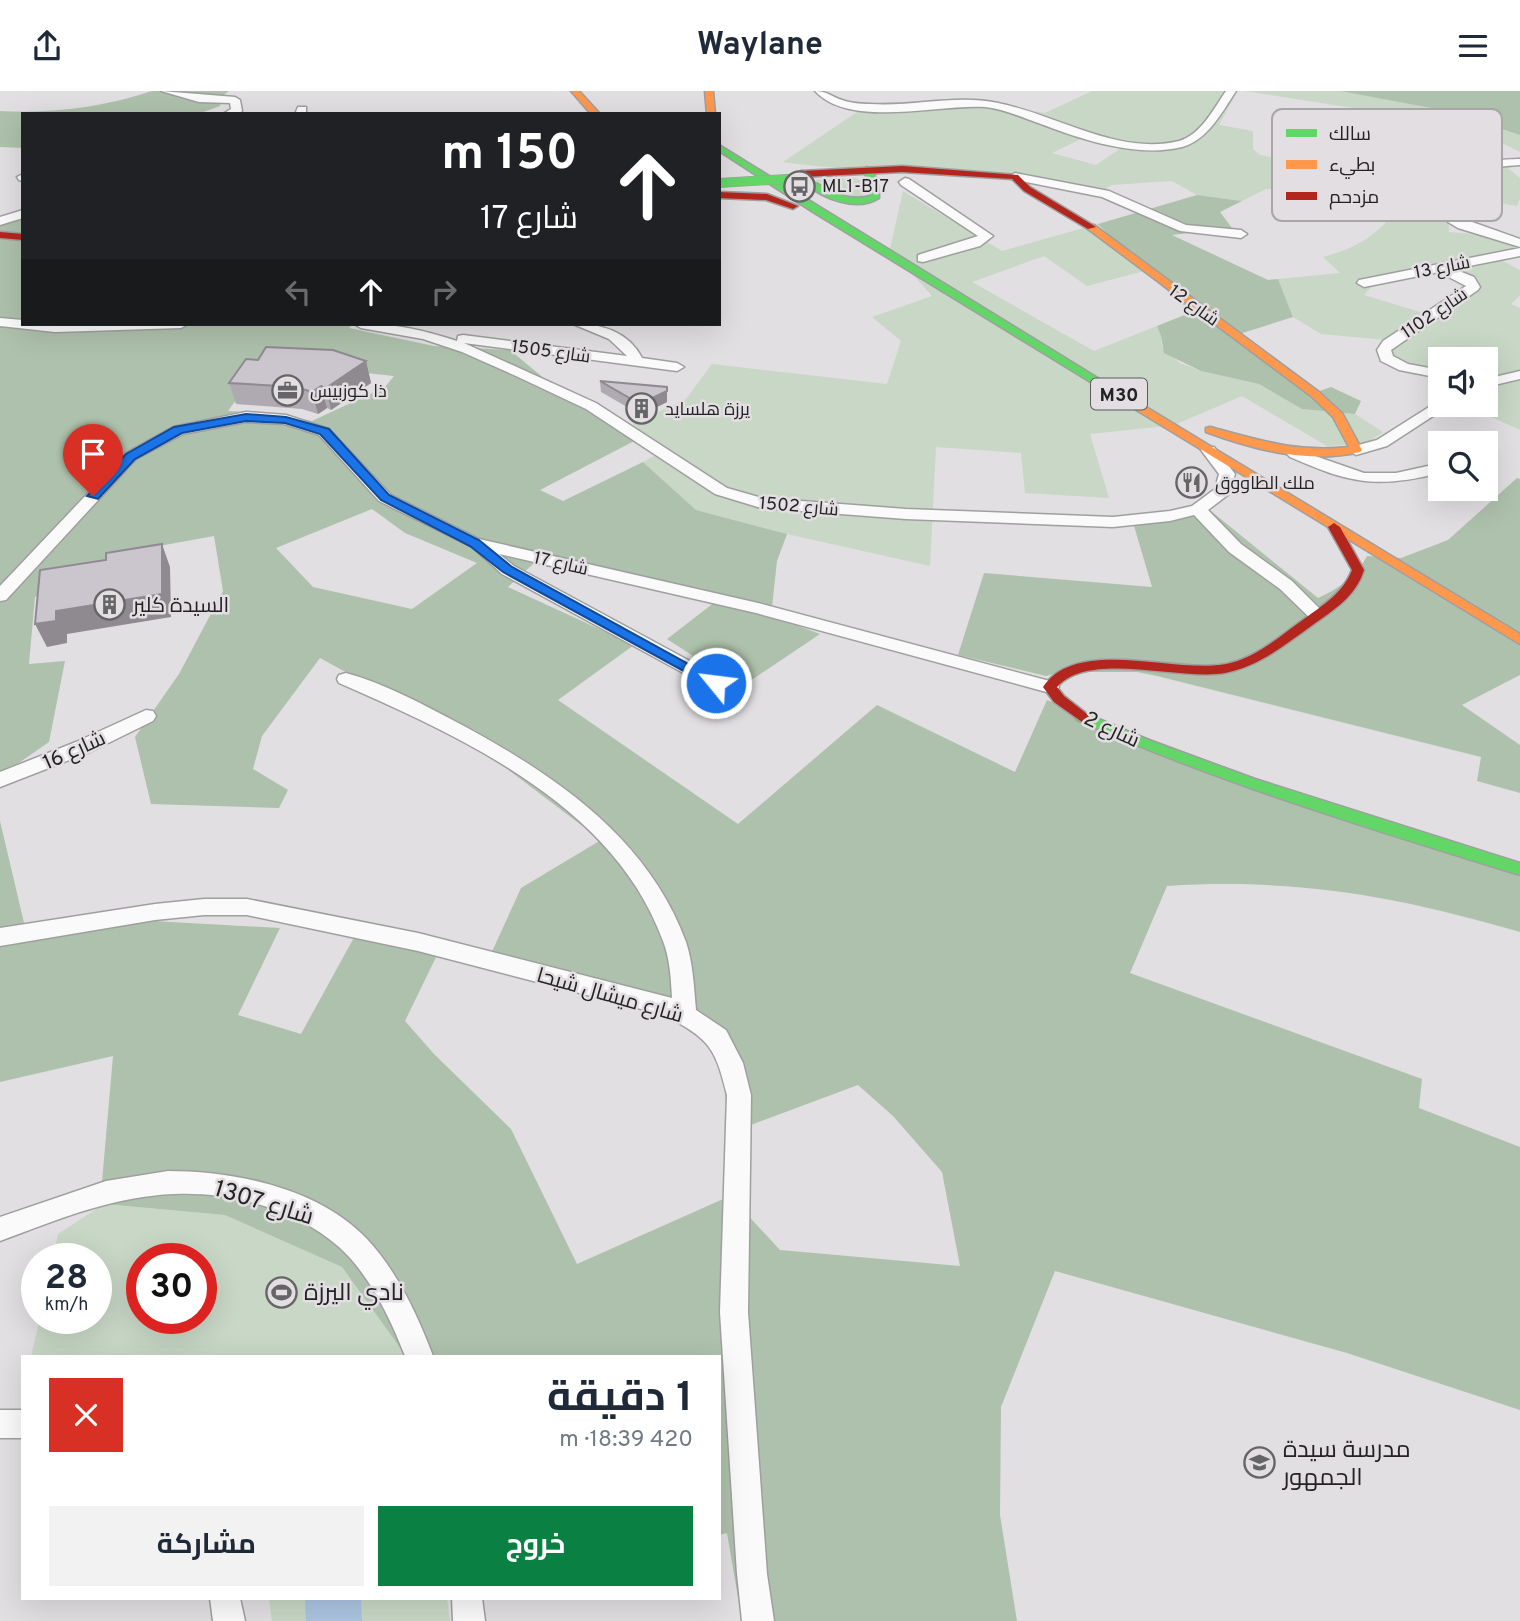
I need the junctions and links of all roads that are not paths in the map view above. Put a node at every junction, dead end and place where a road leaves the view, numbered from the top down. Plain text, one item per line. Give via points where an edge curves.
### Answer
1 (166, 91) edge
2 (575, 91) edge
3 (709, 91) edge
4 (820, 91) edge
5 (1231, 91) edge
6 (950, 92) edge
7 (986, 103) junction
8 (234, 112) edge
9 (594, 112) edge
10 (711, 112) edge
11 (721, 130) edge
12 (721, 148) edge
13 (1520, 162) edge
14 (1502, 165) edge
15 (763, 169) junction
16 (875, 171) junction
17 (1015, 177) junction
18 (721, 180) edge
19 (905, 183) dead end
20 (721, 193) edge
21 (721, 193) edge
22 (886, 209) dead end
23 (816, 210) junction
24 (21, 215) edge
25 (0, 221) edge
26 (1455, 221) edge
27 (1241, 234) dead end
28 (0, 235) edge
29 (21, 237) edge
30 (1520, 243) edge
31 (1520, 251) edge
32 (918, 253) junction
33 (1440, 268) junction
34 (1364, 283) dead end
35 (2, 323) edge
36 (21, 325) edge
37 (34, 326) edge
38 (118, 326) edge
39 (374, 326) edge
40 (586, 326) edge
41 (426, 335) junction
42 (1067, 344) dead end
43 (637, 362) junction
44 (677, 367) dead end
45 (1428, 371) edge
46 (1520, 375) edge
47 (1498, 380) edge
48 (1520, 390) edge
49 (1498, 393) edge
50 (1428, 413) edge
51 (1208, 448) junction
52 (1356, 450) junction
53 (1295, 454) junction
54 (1269, 465) dead end
55 (1428, 471) edge
56 (1198, 509) junction
57 (1334, 527) junction
58 (474, 543) junction
59 (1390, 561) junction
60 (1357, 570) junction
61 (0, 596) edge
62 (1317, 615) junction
63 (1520, 640) edge
64 (346, 679) dead end
65 (716, 683) dead end
66 (1050, 687) junction
67 (146, 716) dead end
68 (0, 780) edge
69 (1520, 869) edge
70 (0, 937) edge
71 (685, 1014) junction
72 (0, 1229) edge
73 (419, 1355) edge
74 (0, 1424) edge
75 (21, 1424) edge
76 (225, 1600) edge
77 (467, 1600) edge
78 (229, 1621) edge
79 (469, 1621) edge
80 (758, 1621) edge

1 - 8 street via 199,99 235,100
2 - 9 main road
3 - 10 main road
4 - 7 street via 832,101 876,108
5 - 7 street via 1217,114 1192,139 1166,145 1075,132
6 - 7 street via 980,96
11 - 15 main road, M30
12 - 15 main road, M30
13 - 14 street
15 - 16 main road via 857,203 874,198
15 - 20 main road via 764,184 756,190
15 - 23 main road, M30
15 - 32 main road, M30
16 - 17 main road
16 - 18 main road, bridge
16 - 22 main road via 889,181
17 - 27 street via 1105,194 1184,228
17 - 52 main road, شارع 12 via 1085,223 1315,394 1338,415
19 - 32 street via 988,236 976,243
21 - 23 main road via 767,197
23 - 51 main road, M30
24 - 25 street
26 - 30 street
28 - 29 main road
31 - 33 street, شارع 13
32 - 42 main road, M30
33 - 34 street, شارع 13
33 - 45 street, شارع 1102 via 1473,286 1384,350 1386,358 1396,364
35 - 36 street
37 - 38 street
39 - 41 street, شارع 1502
40 - 43 street via 619,338 632,348
41 - 43 street, شارع 1505
41 - 56 street, شارع 1502 via 591,406 721,491 746,500 906,514 1094,522 1149,519
43 - 44 street, شارع 1505
46 - 47 street
48 - 49 street
50 - 52 street via 1382,443
51 - 56 street via 1223,467 1226,482 1216,498
51 - 57 main road, M30
52 - 53 main road via 1326,456
53 - 54 main road via 1253,446 1204,426
53 - 55 street via 1366,480
56 - 62 street via 1235,548 1286,585
57 - 59 main road, M30
57 - 60 main road
58 - 61 street, شارع 17 via 385,498 324,432 286,420 246,417 178,430 131,456
58 - 65 street via 508,570
58 - 66 street, شارع 17 via 758,608
59 - 60 main road
59 - 63 main road, M30
60 - 62 main road via 1350,589
62 - 66 main road via 1251,660 1226,669 1182,672 1092,665 1060,674
64 - 71 street via 470,738 537,780 608,836 647,885 668,923 680,962
66 - 69 main road, شارع 2 via 1084,718 1146,745
67 - 68 street, شارع 16
70 - 71 street, شارع ميشال شيحا via 155,912 247,907 418,942
71 - 80 street, شارع ميشال شيحا via 718,1037 739,1095 734,1312
72 - 73 street, شارع 1307 via 59,1207 143,1185 194,1181 243,1190 314,1213 351,1240 381,1279
74 - 75 street
76 - 78 street
77 - 79 street

